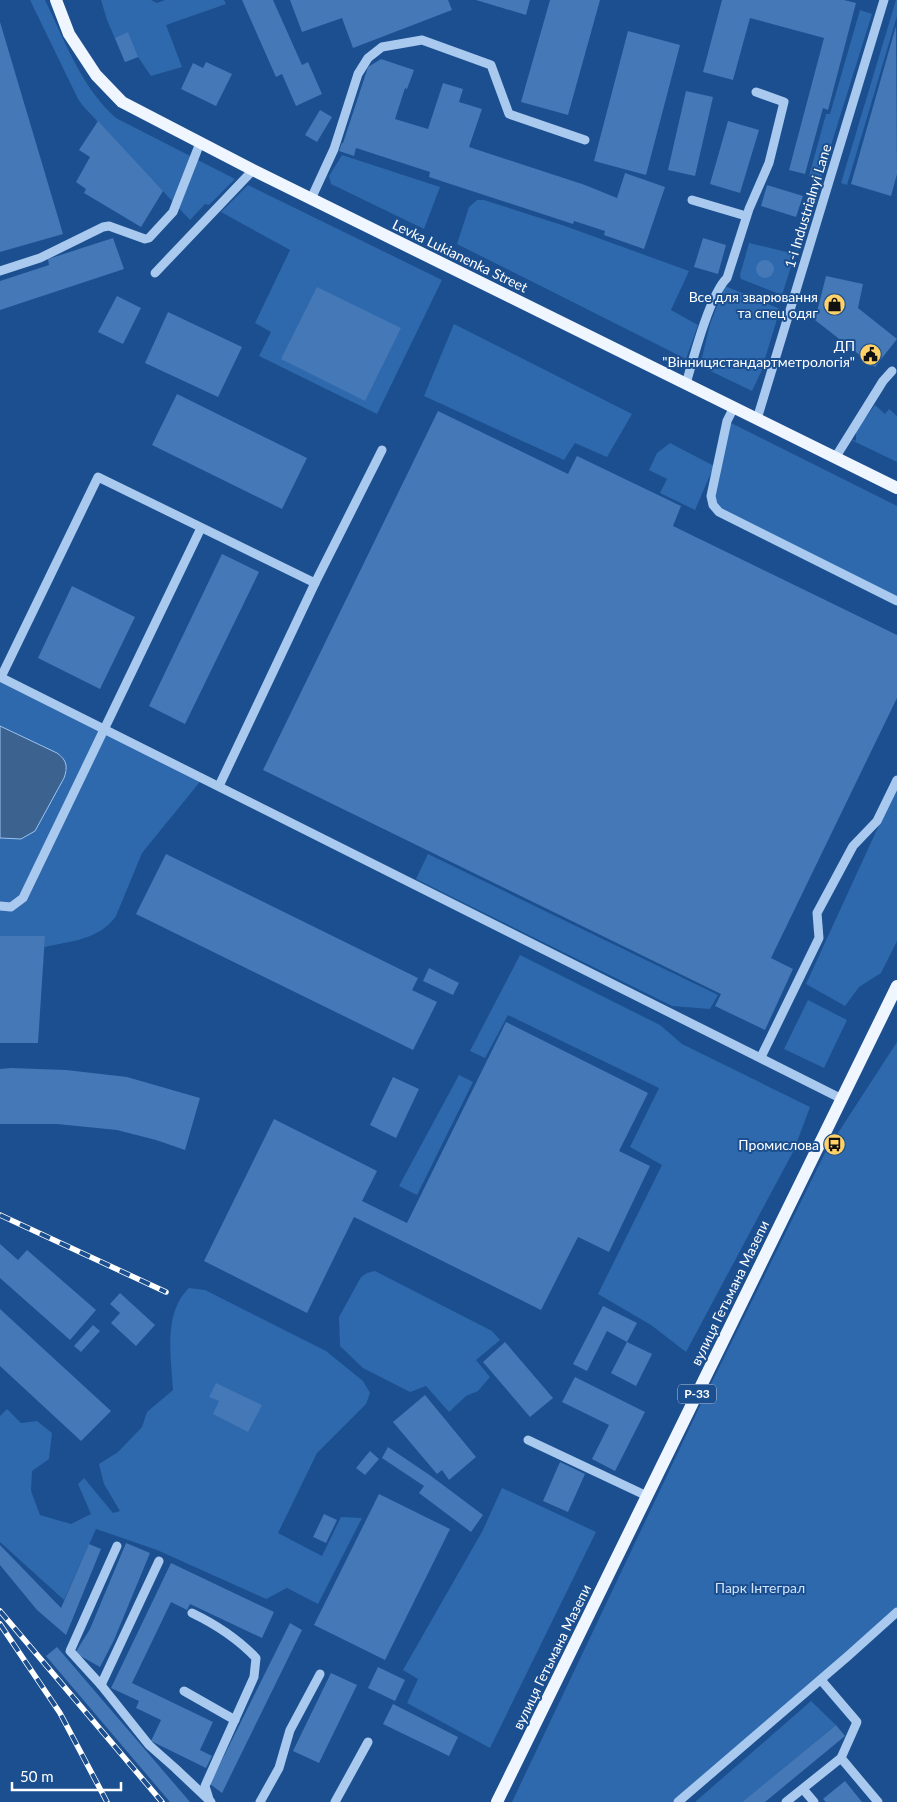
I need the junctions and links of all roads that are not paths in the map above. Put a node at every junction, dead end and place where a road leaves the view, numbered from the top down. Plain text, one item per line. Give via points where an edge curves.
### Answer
1 (56, 0) edge
2 (884, 0) edge
3 (756, 92) dead end
4 (585, 140) dead end
5 (200, 143) junction
6 (253, 170) junction
7 (311, 199) junction
8 (692, 200) dead end
9 (746, 216) junction
10 (0, 271) edge
11 (155, 273) dead end
12 (892, 371) dead end
13 (686, 384) junction
14 (734, 407) junction
15 (757, 419) junction
16 (382, 450) dead end
17 (835, 458) junction
18 (897, 488) edge
19 (201, 528) junction
20 (315, 584) junction
21 (897, 601) edge
22 (0, 677) edge
23 (105, 728) junction
24 (897, 780) edge
25 (219, 786) junction
26 (0, 906) edge
27 (896, 991) edge
28 (761, 1057) junction
29 (842, 1098) junction
30 (528, 1440) dead end
31 (647, 1496) junction
32 (117, 1546) dead end
33 (159, 1560) dead end
34 (897, 1612) edge
35 (192, 1613) dead end
36 (320, 1674) dead end
37 (821, 1680) junction
38 (101, 1685) junction
39 (184, 1692) dead end
40 (235, 1720) junction
41 (368, 1742) dead end
42 (841, 1758) junction
43 (802, 1789) junction
44 (210, 1802) edge
45 (260, 1802) edge
46 (336, 1802) edge
47 (497, 1802) edge
48 (678, 1802) edge
49 (786, 1802) edge
50 (814, 1802) edge
51 (878, 1802) edge

1 - 5 main road, Levka Lukianenka Street via 69,34 96,75 122,102
2 - 15 street, 1-i Industrialnyi Lane
3 - 9 street via 784,102 769,163
4 - 7 street via 509,114 491,65 422,40 382,46 368,58 358,74 334,149
5 - 6 main road, Levka Lukianenka Street
5 - 10 street via 174,210 148,238 103,226 40,258
6 - 7 main road, Levka Lukianenka Street
6 - 11 street
7 - 13 main road, Levka Lukianenka Street
8 - 9 street
9 - 13 street via 727,278 721,283 704,323
12 - 17 street
13 - 14 main road, Levka Lukianenka Street
14 - 15 main road, Levka Lukianenka Street
14 - 21 street via 727,420 711,496 713,505 719,512
15 - 17 main road, Levka Lukianenka Street
16 - 20 street
17 - 18 main road, Levka Lukianenka Street
19 - 20 street
19 - 22 street via 98,477
19 - 23 street
20 - 25 street
22 - 23 street
23 - 25 street
23 - 26 street via 23,898 11,906
24 - 28 street via 877,821 853,846 817,913 819,938
25 - 28 street
27 - 29 main road, вулиця Гетьмана Мазепи / Р-33
28 - 29 street
29 - 31 main road, вулиця Гетьмана Мазепи / Р-33
30 - 31 street
31 - 47 main road, вулиця Гетьмана Мазепи / Р-33
32 - 38 street via 70,1650
33 - 38 street
34 - 37 street
35 - 40 street via 226,1631 256,1658 254,1677
36 - 45 street via 290,1730 279,1768
37 - 42 street via 857,1722
37 - 48 street
38 - 44 street via 149,1745
39 - 40 street
40 - 44 street via 205,1786
41 - 46 street
42 - 43 street
42 - 51 street
43 - 49 street
43 - 50 street

